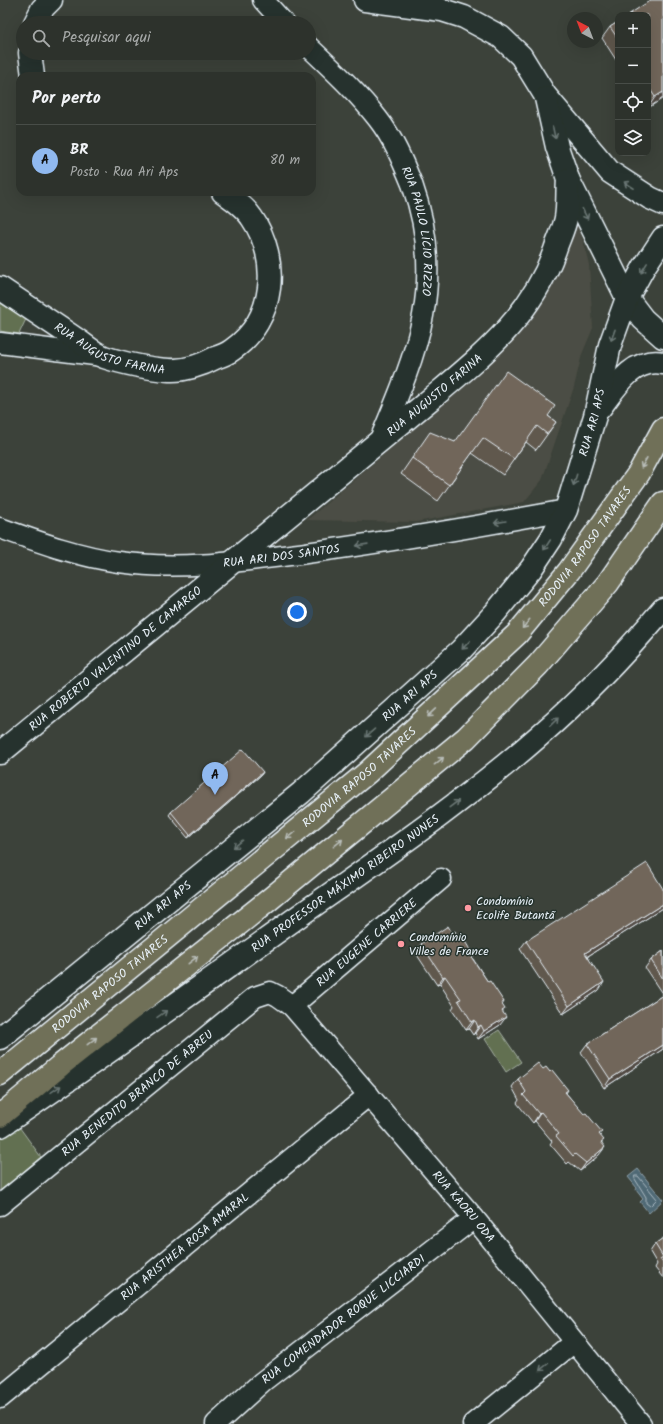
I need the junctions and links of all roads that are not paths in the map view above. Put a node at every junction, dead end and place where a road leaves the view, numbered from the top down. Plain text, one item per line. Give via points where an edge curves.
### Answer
1 (51, 0) edge
2 (263, 0) edge
3 (365, 0) edge
4 (38, 16) edge
5 (278, 16) edge
6 (316, 54) edge
7 (31, 60) edge
8 (32, 72) edge
9 (545, 95) junction
10 (568, 179) junction
11 (229, 196) edge
12 (663, 204) edge
13 (663, 238) edge
14 (0, 288) edge
15 (627, 298) junction
16 (663, 337) edge
17 (0, 343) edge
18 (103, 356) junction
19 (663, 362) edge
20 (595, 416) junction
21 (663, 429) edge
22 (379, 442) junction
23 (663, 503) edge
24 (566, 510) junction
25 (0, 528) edge
26 (230, 563) junction
27 (663, 609) edge
28 (0, 753) edge
29 (441, 879) dead end
30 (285, 1001) junction
31 (0, 1038) edge
32 (0, 1074) edge
33 (369, 1096) junction
34 (0, 1116) edge
35 (0, 1126) edge
36 (0, 1205) edge
37 (474, 1218) junction
38 (574, 1342) junction
39 (0, 1398) edge
40 (216, 1424) edge
41 (472, 1424) edge
42 (641, 1424) edge

1 - 4 main road
2 - 5 street
3 - 9 main road, RUA AUGUSTO FARINA via 442,10 482,25 521,56
6 - 22 street, RUA PAULO LÍCIO RIZZO via 360,96 395,146 418,202 427,240 428,280 424,318 402,389
7 - 8 main road
9 -> 10 main road, RUA AUGUSTO FARINA via 557,148
12 -> 9 main road, RUA AUGUSTO FARINA via 610,172
10 -> 15 main road, RUA AUGUSTO FARINA
10 - 22 main road, RUA AUGUSTO FARINA via 566,220 539,287 521,314 482,356
11 - 18 main road, RUA AUGUSTO FARINA via 251,217 264,240 270,262 269,291 264,310 256,324 232,350 195,366 171,371
13 -> 15 main road, RUA ARI APS
14 - 18 main road, RUA AUGUSTO FARINA
15 - 16 main road, RUA AUGUSTO FARINA via 643,319
15 -> 20 main road, RUA ARI APS via 610,345
17 - 18 street
19 - 20 main road via 644,365 630,372 620,380
20 -> 24 main road, RUA ARI APS
21 -> 32 highway, RODOVIA RAPOSO TAVARES via 639,473 569,571 517,634 368,772
22 - 26 main road, RUA AUGUSTO FARINA
34 -> 23 highway via 466,738 538,665 608,583
24 -> 26 street, RUA ARI DOS SANTOS via 401,540
24 -> 31 main road, RUA ARI APS via 531,569 461,650 301,793
25 - 26 street, RUA ARI DOS SANTOS via 56,548 120,562 176,565
26 - 28 main road, RUA ROBERTO VALENTINO DE CAMARGO
35 -> 27 main road, RUA PROFESSOR MÁXIMO RIBEIRO NUNES via 213,979 500,769 540,736 611,668
29 - 30 street, RUA EUGENE CARRIERE
30 - 33 street, RUA KAORU ODA
30 - 36 street, RUA BENEDITO BRANCO DE ABREU via 270,992 255,997
33 - 37 street, RUA KAORU ODA
33 - 39 street, RUA ARISTHEA ROSA AMARAL
37 - 38 street, RUA KAORU ODA
37 - 40 street, RUA COMENDADOR ROQUE LICCIARDI via 262,1382
38 -> 41 street
38 - 42 street, RUA KAORU ODA

